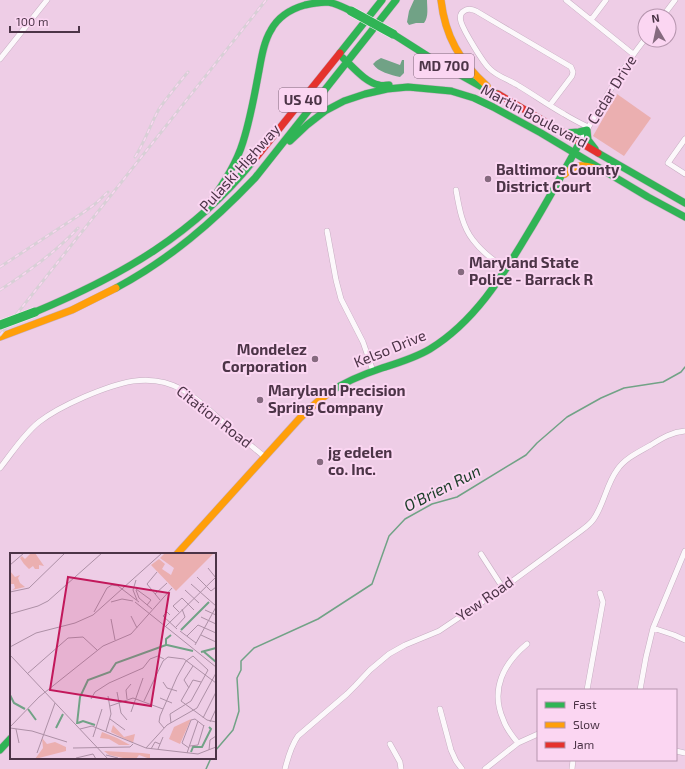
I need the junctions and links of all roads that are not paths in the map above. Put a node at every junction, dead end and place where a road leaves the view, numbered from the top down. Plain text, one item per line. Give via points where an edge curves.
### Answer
1 (47, 0) edge
2 (382, 0) edge
3 (396, 0) edge
4 (441, 0) edge
5 (566, 0) edge
6 (606, 0) edge
7 (591, 20) junction
8 (638, 48) edge
9 (339, 54) junction
10 (633, 54) junction
11 (0, 59) edge
12 (347, 62) junction
13 (451, 90) junction
14 (498, 94) junction
15 (550, 105) junction
16 (587, 129) junction
17 (565, 133) junction
18 (685, 139) edge
19 (580, 142) junction
20 (574, 152) junction
21 (598, 152) junction
22 (266, 164) junction
23 (604, 170) junction
24 (685, 174) edge
25 (558, 181) junction
26 (456, 190) dead end
27 (685, 202) edge
28 (685, 217) edge
29 (190, 226) junction
30 (327, 231) dead end
31 (195, 236) junction
32 (506, 269) junction
33 (0, 325) edge
34 (0, 337) edge
35 (373, 371) junction
36 (685, 431) edge
37 (265, 457) junction
38 (0, 468) edge
39 (685, 551) edge
40 (178, 553) edge
41 (481, 554) dead end
42 (503, 588) junction
43 (600, 594) dead end
44 (654, 628) junction
45 (685, 640) edge
46 (527, 644) dead end
47 (587, 689) edge
48 (640, 689) edge
49 (440, 709) dead end
50 (537, 734) edge
51 (10, 739) edge
52 (518, 743) junction
53 (390, 744) dead end
54 (0, 750) edge
55 (285, 769) edge
56 (401, 769) edge
57 (462, 769) edge
58 (484, 769) edge

1 - 11 street
2 - 9 main road, Pulaski Highway / US 40
3 - 12 main road, Pulaski Highway / US 40
4 - 14 main road via 449,34 458,50 472,71
5 - 7 street
6 - 7 street
7 - 10 street
8 - 10 street, Cedar Drive
9 - 12 main road
9 - 29 main road, Pulaski Highway / US 40 via 243,174 222,198
10 - 16 street, Cedar Drive
12 - 13 main road, MD 700 via 376,84 419,84
12 - 22 main road, Pulaski Highway / US 40
13 - 20 main road, Martin Boulevard / MD 700 via 493,107
13 - 22 main road via 402,88 351,98 317,117
14 - 17 main road, Martin Boulevard / MD 700
14 - 29 main road, MD 700, bridge via 331,2 314,2 291,10 272,27 265,43 248,124 238,156 228,177
15 - 15 street via 488,68 463,26 463,11 476,11 571,67 572,76
15 - 16 street
16 - 17 main road via 582,132
16 - 19 street, Cedar Drive
16 - 21 main road via 588,140
17 - 19 main road, Martin Boulevard / MD 700
18 - 24 street via 668,163
19 - 20 main road, Kelso Drive
19 - 21 main road, Martin Boulevard / MD 700
20 - 23 main road, Martin Boulevard / MD 700
20 - 25 main road, Kelso Drive
21 - 27 main road, Martin Boulevard / MD 700
22 - 31 main road, Pulaski Highway / US 40 via 237,197
23 - 25 main road via 576,165
23 - 28 main road, Martin Boulevard / MD 700
25 - 32 main road, Kelso Drive
26 - 32 street via 464,223 472,240
29 - 31 main road
29 - 33 main road, Pulaski Highway / US 40, bridge via 112,277 74,296
30 - 35 street via 341,300 363,342
31 - 34 main road, Pulaski Highway / US 40 via 118,288 74,309
32 - 35 main road, Kelso Drive via 475,311 440,343 411,358
35 - 37 main road, Kelso Drive via 347,382 321,398
36 - 42 street, Yew Road via 668,435 628,459 617,469 592,521
37 - 38 street, Citation Road via 184,390 159,381 138,380 103,389 54,412 24,436
37 - 40 main road, Kelso Drive
39 - 44 street
41 - 42 street
42 - 55 street, Yew Road via 440,631 405,645 380,661 298,736
43 - 47 street via 603,602
44 - 45 street
44 - 48 street
46 - 52 street via 507,666 498,689 501,714
49 - 57 street via 451,750
50 - 52 street
51 - 54 main road
52 - 58 street
53 - 56 street

